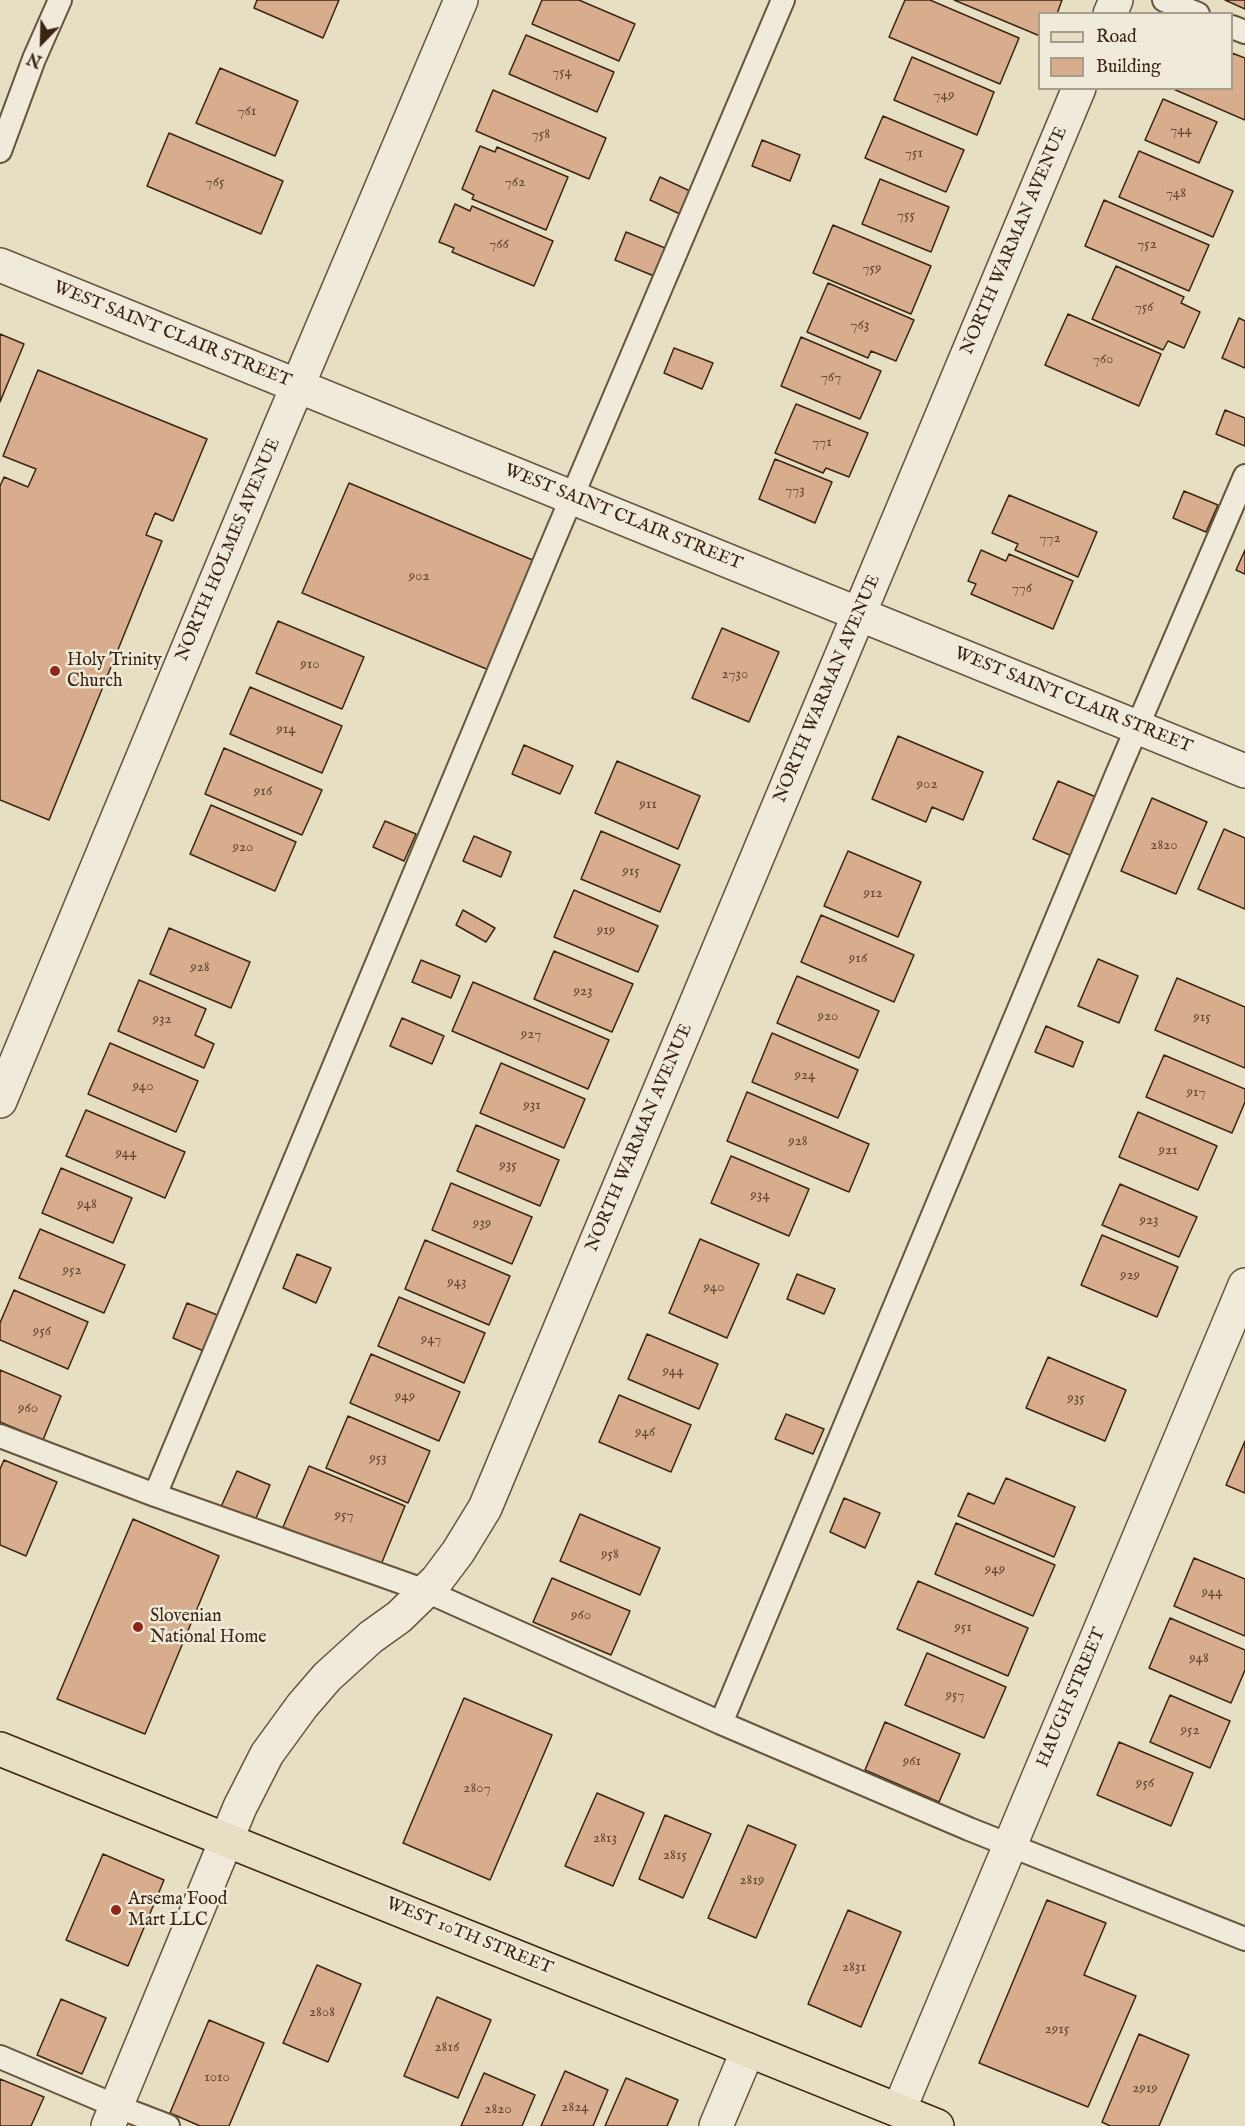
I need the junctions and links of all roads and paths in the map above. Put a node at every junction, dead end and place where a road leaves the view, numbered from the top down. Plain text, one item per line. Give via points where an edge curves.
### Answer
1 (60, 0) edge
2 (461, 0) edge
3 (783, 0) edge
4 (1164, 0) edge
5 (1193, 12) edge
6 (1078, 90) edge
7 (0, 151) edge
8 (0, 265) edge
9 (298, 386) junction
10 (1245, 476) edge
11 (572, 497) junction
12 (859, 614) junction
13 (1137, 727) junction
14 (1245, 771) edge
15 (0, 1101) edge
16 (1245, 1285) edge
17 (0, 1436) edge
18 (155, 1495) junction
19 (426, 1591) junction
20 (721, 1723) junction
21 (0, 1749) edge
22 (226, 1839) junction
23 (1010, 1845) junction
24 (1245, 1939) edge
25 (748, 2050) junction
26 (0, 2057) edge
27 (900, 2110) junction
28 (112, 2116) edge
29 (168, 2126) edge
30 (716, 2126) edge
31 (937, 2126) edge

1 - 7 lane
2 - 9 street, NORTH HOLMES AVENUE
3 - 11 lane
4 - 5 lane
6 - 12 street, NORTH WARMAN AVENUE
8 - 9 street, WEST SAINT CLAIR STREET
9 - 11 street, WEST SAINT CLAIR STREET
9 - 15 street, NORTH HOLMES AVENUE
10 - 13 lane
11 - 12 street, WEST SAINT CLAIR STREET
11 - 18 lane
12 - 13 street, WEST SAINT CLAIR STREET
12 - 19 street, NORTH WARMAN AVENUE via 485,1508 458,1552
13 - 14 street, WEST SAINT CLAIR STREET
13 - 20 lane
16 - 23 street, HAUGH STREET
17 - 18 lane
18 - 19 lane
19 - 20 lane
19 - 22 street, NORTH WARMAN AVENUE via 356,1650 302,1706 267,1754
20 - 23 lane
21 - 22 main road, WEST 10TH STREET
22 - 25 main road, WEST 10TH STREET
22 - 28 street, NORTH WARMAN AVENUE
23 - 24 lane
23 - 27 street, HAUGH STREET
25 - 27 main road, WEST 10TH STREET
25 - 30 street
26 - 28 lane
27 - 31 main road, WEST 10TH STREET
28 - 29 lane

